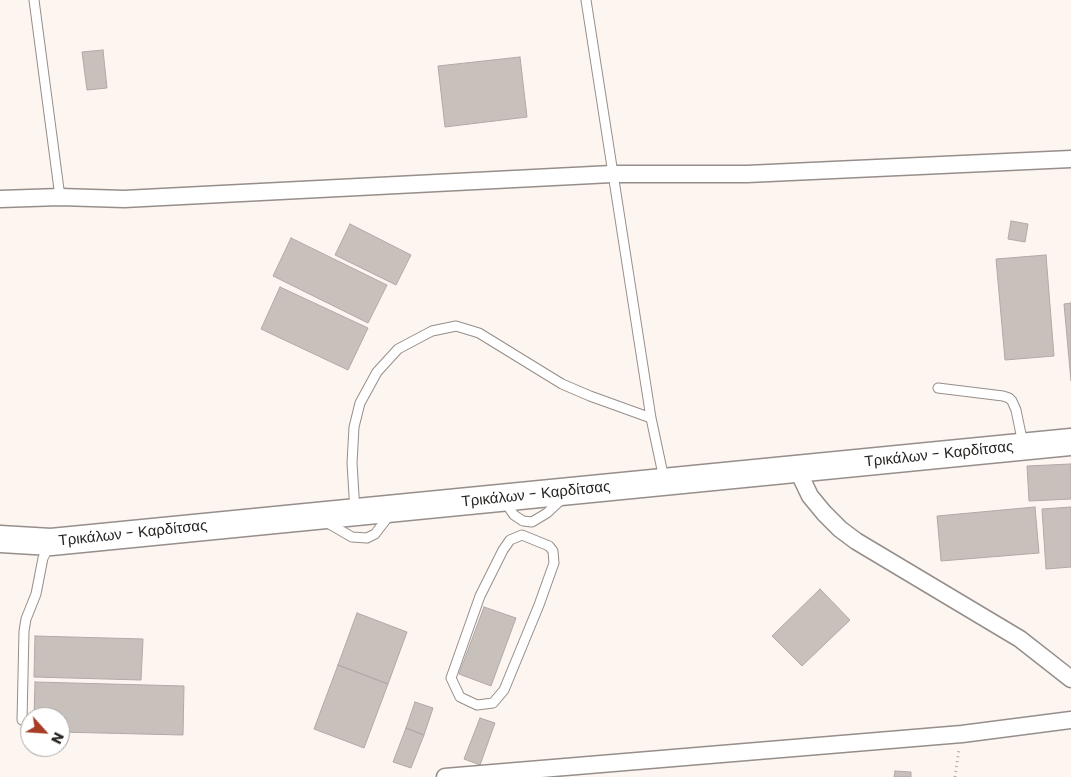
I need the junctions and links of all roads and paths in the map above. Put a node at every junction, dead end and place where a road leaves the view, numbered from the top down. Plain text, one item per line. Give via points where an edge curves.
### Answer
1 (34, 0) edge
2 (586, 0) edge
3 (1071, 159) edge
4 (612, 174) junction
5 (60, 197) junction
6 (0, 199) edge
7 (938, 388) dead end
8 (651, 418) junction
9 (1071, 442) edge
10 (1023, 447) junction
11 (797, 469) junction
12 (664, 482) junction
13 (569, 491) junction
14 (502, 498) junction
15 (394, 509) junction
16 (356, 512) junction
17 (318, 516) junction
18 (523, 521) junction
19 (522, 535) junction
20 (0, 539) edge
21 (51, 542) junction
22 (1071, 679) edge
23 (22, 707) edge
24 (1071, 720) edge
25 (962, 734) junction
26 (445, 777) edge
27 (955, 777) edge

1 - 5 lane
2 - 4 lane
3 - 4 street via 747,174
4 - 5 street via 124,199
4 - 8 lane
5 - 6 street
7 - 10 lane via 1009,398 1016,410
8 - 12 lane
8 - 16 lane via 562,384 479,333 456,326 432,331 398,349 377,372 360,403 354,427 352,464
9 - 10 main road, Τρικάλων - Καρδίτσας
10 - 11 main road, Τρικάλων - Καρδίτσας
11 - 12 main road, Τρικάλων - Καρδίτσας
11 - 22 street via 810,496 851,537 1020,639
12 - 13 main road, Τρικάλων - Καρδίτσας
13 - 14 main road, Τρικάλων - Καρδίτσας
13 - 18 lane via 540,519
14 - 15 main road, Τρικάλων - Καρδίτσας
14 - 18 lane via 514,515
15 - 16 main road, Τρικάλων - Καρδίτσας
15 - 17 lane via 375,534 367,538 352,537
16 - 17 main road, Τρικάλων - Καρδίτσας
17 - 21 main road, Τρικάλων - Καρδίτσας
18 - 19 lane
19 - 19 lane via 549,546 554,563 504,690 493,703 477,705 460,697 451,678 480,596 503,550 510,540
20 - 21 main road, Τρικάλων - Καρδίτσας
21 - 23 lane via 26,619
24 - 25 street
25 - 26 street
25 - 27 path

